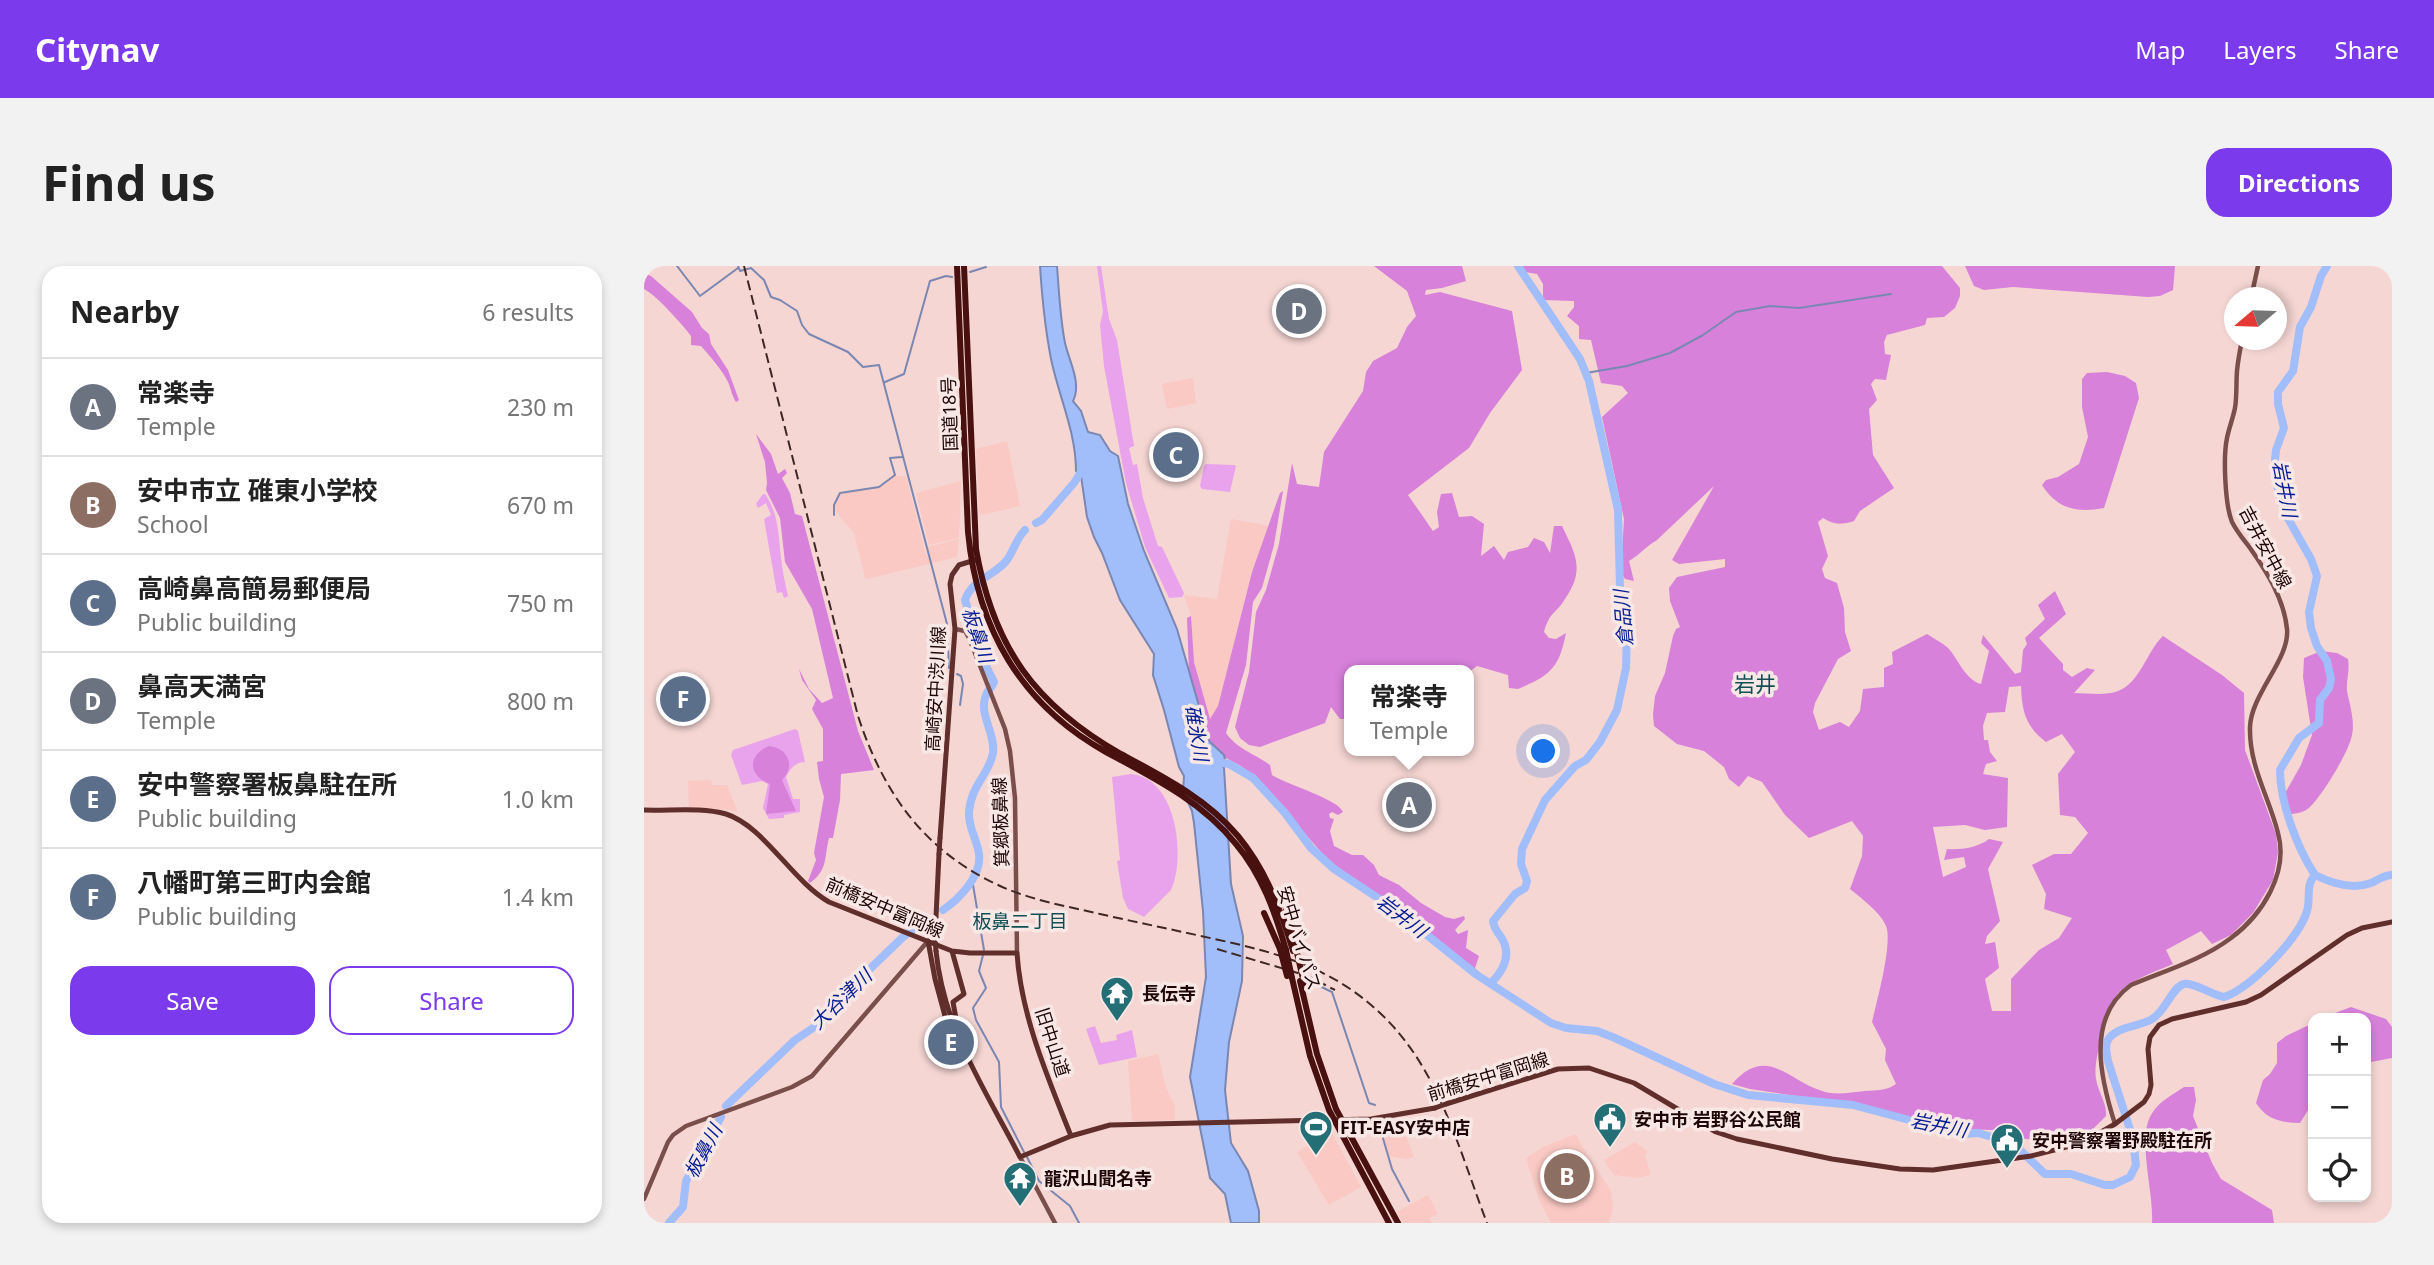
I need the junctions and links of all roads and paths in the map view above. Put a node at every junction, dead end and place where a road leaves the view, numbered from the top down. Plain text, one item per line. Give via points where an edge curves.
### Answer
1 (957, 266) edge
2 (964, 266) edge
3 (2258, 266) edge
4 (2253, 287) edge
5 (2240, 350) edge
6 (974, 560) junction
7 (979, 583) junction
8 (955, 629) junction
9 (644, 810) edge
10 (1284, 901) dead end
11 (1264, 913) dead end
12 (2392, 922) edge
13 (928, 941) junction
14 (952, 951) junction
15 (1289, 951) junction
16 (1017, 953) junction
17 (1304, 1015) junction
18 (959, 1042) junction
19 (964, 1053) junction
20 (1337, 1119) junction
21 (2117, 1123) junction
22 (1071, 1136) junction
23 (1024, 1156) junction
24 (644, 1199) edge
25 (1055, 1223) edge
26 (1389, 1223) edge
27 (1398, 1223) edge

1 - 6 highway, 国道18号 via 967,517
2 - 6 highway, 国道18号
3 - 4 main road
5 - 21 main road, 吉井安中線 via 2235,409 2226,445 2226,497 2233,525 2269,576 2288,633 2250,725 2252,754 2281,852 2276,881 2232,938 2131,985 2114,1003 2101,1039 2100,1058 2104,1088
6 - 7 highway, 安中バイパス
6 - 8 main road, 高崎安中渋川線 via 956,568 950,584
7 - 15 highway, 安中バイパス via 1015,661 1051,704 1085,732 1188,791 1227,825 1252,855 1271,889
7 - 15 highway, 安中バイパス via 988,623 1016,673 1047,709 1088,741 1198,806 1231,838 1265,890
8 - 16 main road, 箕郷板鼻線 via 967,634 1007,737 1014,780
8 - 18 main road, 高崎安中渋川線, bridge via 935,939 947,1010
9 - 13 main road, 前橋安中富岡線 via 708,811 735,818 821,897
10 - 15 highway
11 - 15 highway
12 - 21 main road via 2347,935 2246,1003 2159,1025 2148,1049 2149,1094
13 - 14 main road, 前橋安中富岡線
13 - 19 main road via 947,1020
13 - 24 main road via 812,1076 673,1135
14 - 16 main road, 前橋安中富岡線
14 - 18 main road via 964,994 953,1002
15 - 17 highway, bridge via 1302,982
15 - 17 highway, 安中バイパス, bridge via 1289,977
16 - 22 main road, 旧中山道 via 1030,1020
17 - 20 highway, 安中バイパス
18 - 19 main road
19 - 23 main road
20 - 21 main road, 前橋安中富岡線, bridge via 1388,1117 1435,1108 1558,1069 1589,1068 1634,1083 1716,1132 1737,1139 1911,1170 2031,1156 2082,1143
20 - 22 main road, 前橋安中富岡線 via 1110,1125
20 - 26 highway, 安中バイパス
20 - 27 highway, 安中バイパス
22 - 23 main road
23 - 25 main road

